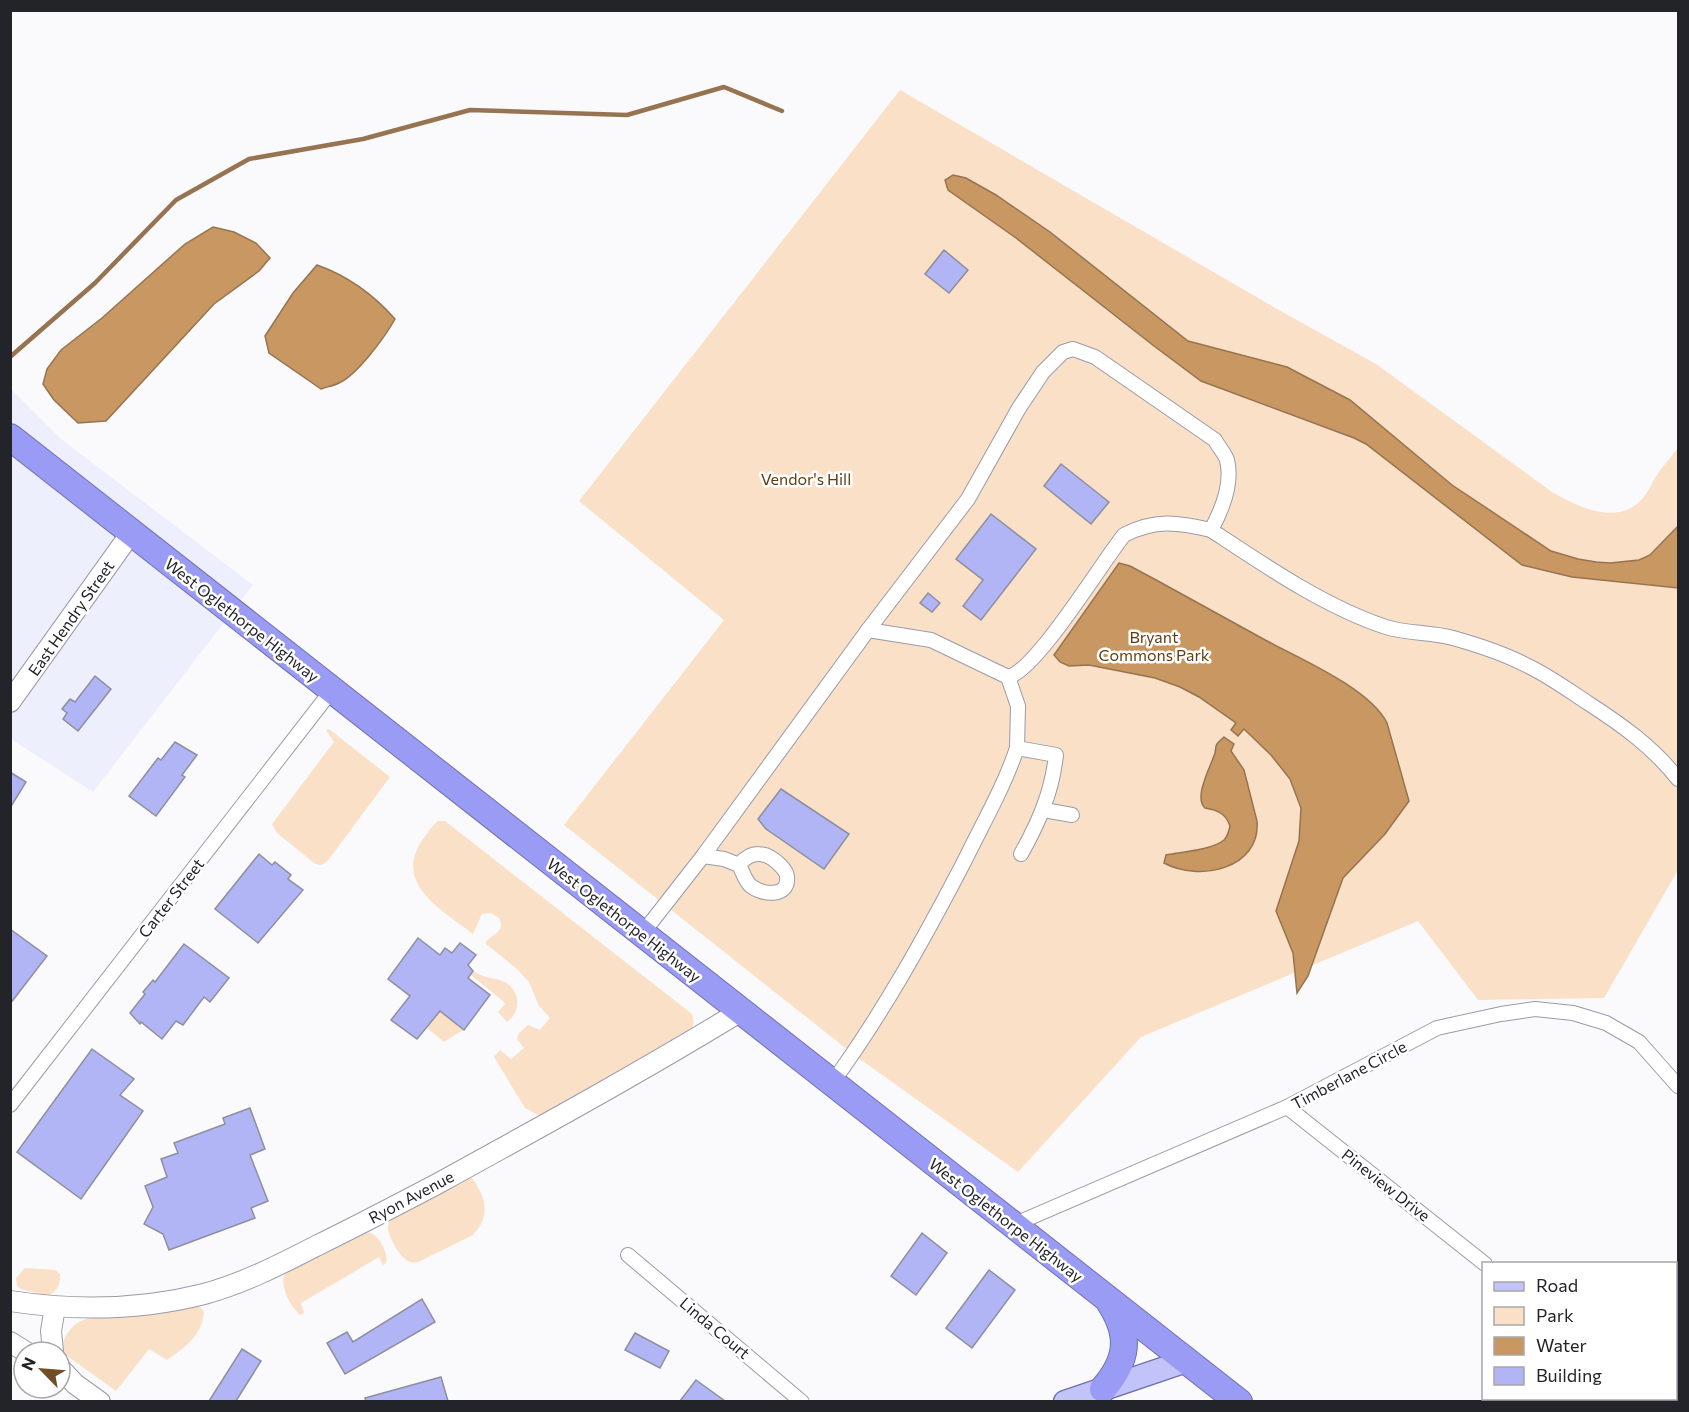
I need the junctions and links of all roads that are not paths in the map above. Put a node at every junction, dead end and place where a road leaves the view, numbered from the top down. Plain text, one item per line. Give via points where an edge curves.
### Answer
1 (10, 437) edge
2 (1211, 530) junction
3 (131, 533) junction
4 (868, 630) junction
5 (1008, 677) junction
6 (332, 690) junction
7 (10, 702) edge
8 (1017, 748) junction
9 (1678, 779) edge
10 (1044, 810) junction
11 (1072, 815) dead end
12 (1021, 854) dead end
13 (703, 856) junction
14 (739, 865) dead end
15 (642, 934) junction
16 (741, 1011) junction
17 (832, 1083) junction
18 (1678, 1086) edge
19 (10, 1105) edge
20 (1287, 1107) junction
21 (1013, 1225) junction
22 (628, 1255) dead end
23 (1484, 1262) edge
24 (1108, 1300) junction
25 (10, 1301) edge
26 (55, 1307) junction
27 (52, 1340) edge
28 (1186, 1361) junction
29 (72, 1382) edge
30 (1103, 1389) junction
31 (100, 1401) edge
32 (802, 1401) edge
33 (1065, 1401) edge
34 (1239, 1401) edge

1 - 3 highway, West Oglethorpe Highway
2 - 4 street via 1228,488 1227,459 1215,440 1095,357 1073,349 1063,352 1043,372 968,499
2 - 5 street via 1178,523 1140,526 1124,535 1041,650 1019,673
2 - 9 street via 1292,581 1361,617 1410,633 1451,637 1527,665 1634,734
3 - 6 highway, West Oglethorpe Highway
3 - 7 street, East Hendry Street
4 - 5 street via 931,640
4 - 13 street
5 - 8 street via 1018,706
6 - 15 highway, West Oglethorpe Highway
6 - 19 street, Carter Street
8 - 10 street via 1056,755
8 - 17 street via 925,936
10 - 11 street
10 - 12 street
13 - 14 street
13 - 15 street
15 - 16 highway, West Oglethorpe Highway
16 - 17 highway, West Oglethorpe Highway
16 - 26 street, Ryon Avenue via 657,1062 384,1213 241,1282 141,1305
17 - 21 highway, West Oglethorpe Highway
18 - 20 street, Timberlane Circle via 1639,1042 1606,1023 1573,1013 1535,1010 1437,1028
20 - 21 street, Timberlane Circle
20 - 23 street, Pineview Drive
21 - 24 highway, West Oglethorpe Highway
22 - 32 street, Linda Court
24 - 28 highway, West Oglethorpe Highway
24 - 30 highway via 1118,1315 1125,1346 1123,1359
25 - 26 street, Ryon Avenue
26 - 27 street
28 - 30 main road
28 - 34 highway, West Oglethorpe Highway
29 - 31 street
30 - 33 main road

